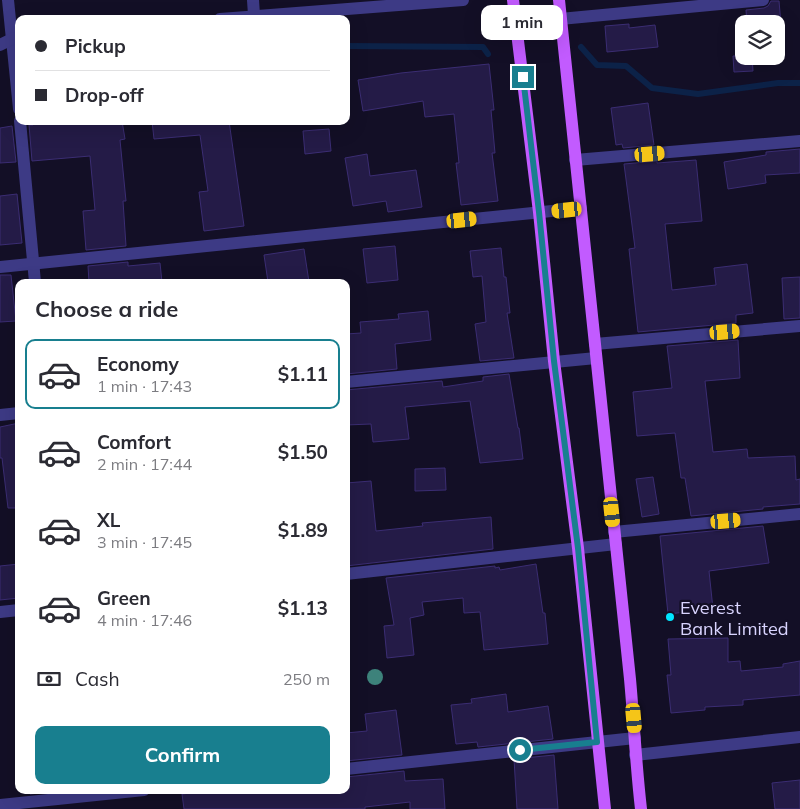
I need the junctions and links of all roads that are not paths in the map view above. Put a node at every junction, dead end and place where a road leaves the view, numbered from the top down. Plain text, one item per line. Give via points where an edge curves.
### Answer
1 (8, 0) edge
2 (252, 0) edge
3 (463, 0) edge
4 (513, 0) edge
5 (559, 0) edge
6 (763, 0) edge
7 (254, 15) edge
8 (267, 15) edge
9 (562, 25) junction
10 (15, 39) edge
11 (0, 45) edge
12 (20, 125) edge
13 (800, 141) edge
14 (575, 160) junction
15 (581, 208) junction
16 (539, 212) junction
17 (34, 263) junction
18 (0, 266) edge
19 (35, 279) edge
20 (800, 326) edge
21 (594, 344) junction
22 (596, 358) junction
23 (554, 361) junction
24 (350, 382) edge
25 (15, 413) edge
26 (0, 415) edge
27 (800, 514) edge
28 (615, 538) junction
29 (578, 548) junction
30 (350, 574) edge
31 (15, 610) edge
32 (0, 612) edge
33 (800, 737) edge
34 (635, 738) junction
35 (597, 742) junction
36 (635, 755) junction
37 (350, 769) edge
38 (114, 794) edge
39 (85, 798) edge
40 (0, 805) edge
41 (605, 809) edge
42 (641, 809) edge

1 - 10 street
2 - 7 street
3 - 8 street
4 - 16 main road
5 - 9 main road
6 - 9 street
9 - 14 main road
10 - 11 street
12 - 17 street
13 - 14 street
14 - 15 main road
15 - 16 street
15 - 21 main road
16 - 17 street
16 - 23 main road
17 - 18 street
17 - 19 street
20 - 21 street
21 - 22 main road
22 - 23 street
22 - 28 main road
23 - 24 street
23 - 29 main road
25 - 26 street
27 - 28 street
28 - 29 street
28 - 34 main road
29 - 30 street
29 - 35 main road
31 - 32 street
33 - 36 street
34 - 35 street
34 - 36 main road
35 - 37 street
35 - 41 main road
36 - 42 main road
38 - 39 street
39 - 40 street

